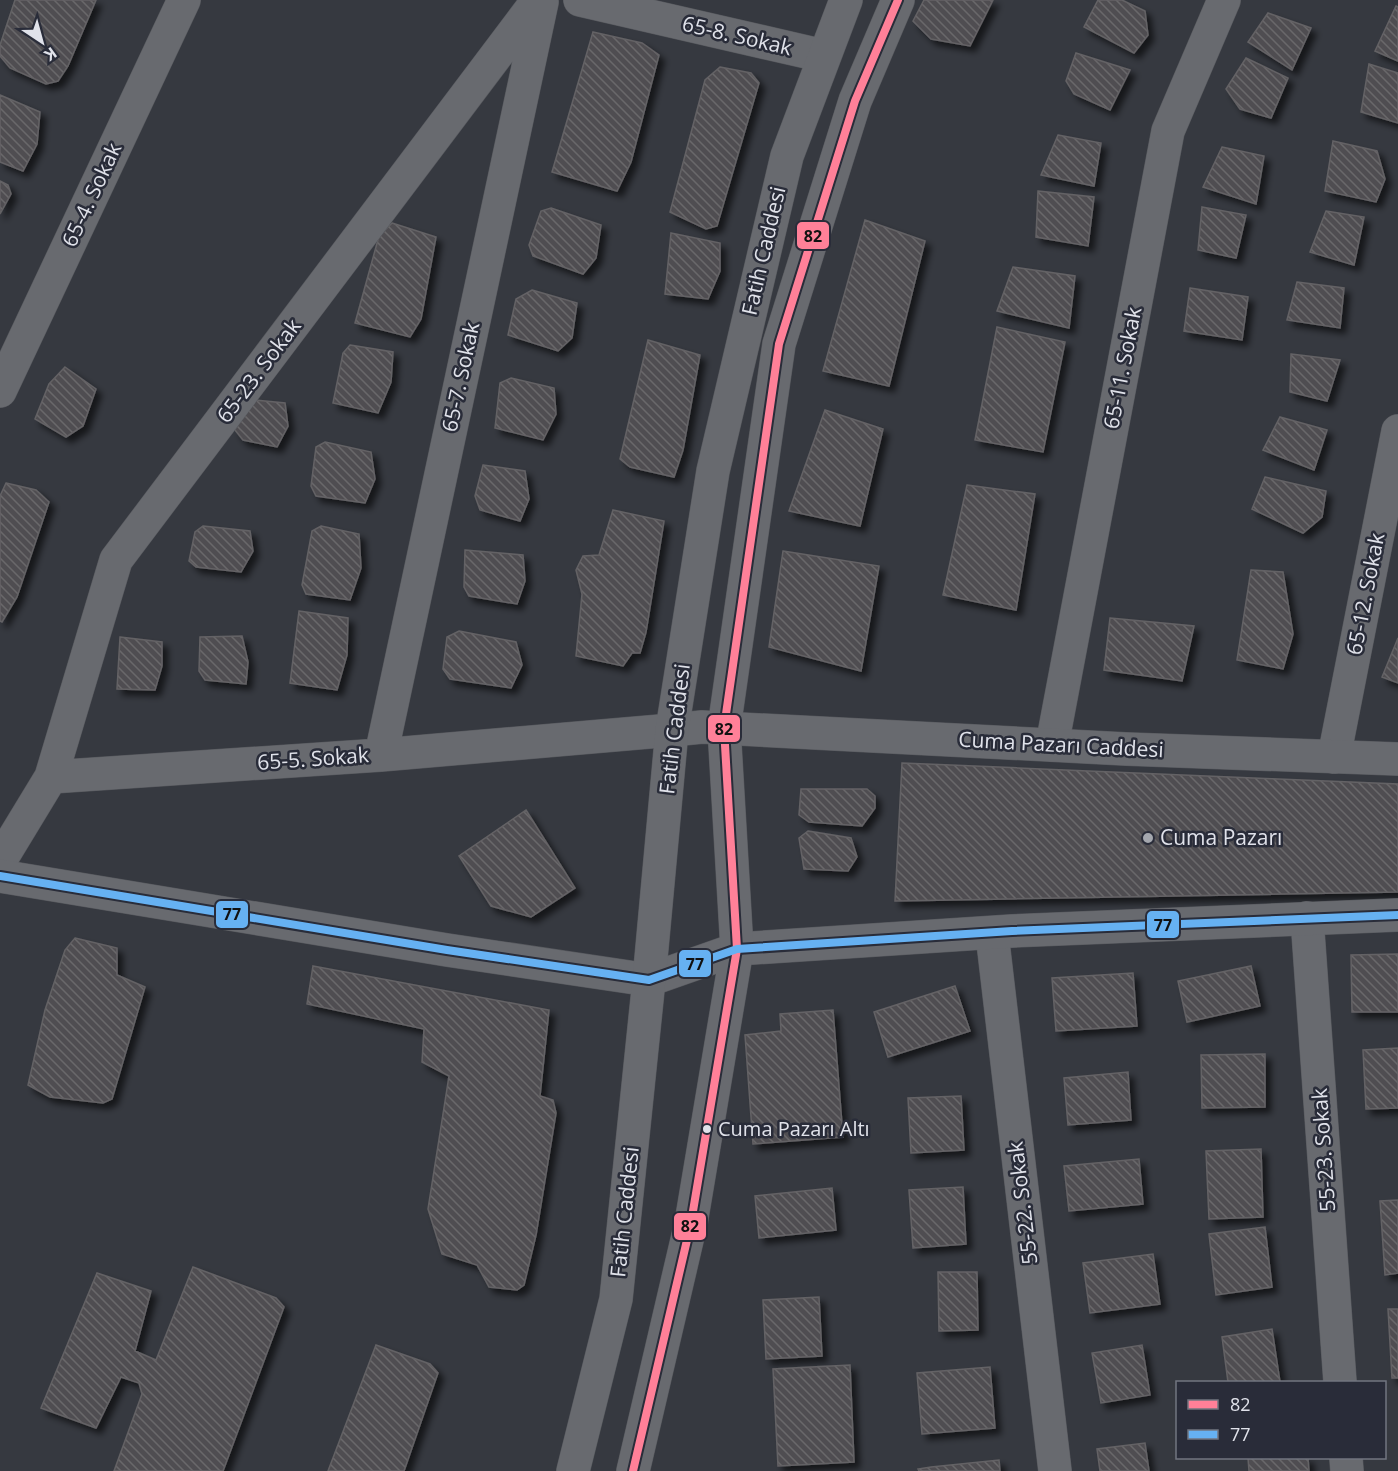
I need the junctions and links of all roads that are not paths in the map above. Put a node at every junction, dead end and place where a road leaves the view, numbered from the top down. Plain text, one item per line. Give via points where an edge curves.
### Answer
1 (184, 0) edge
2 (540, 0) edge
3 (580, 0) edge
4 (846, 0) edge
5 (898, 0) edge
6 (1224, 0) edge
7 (824, 56) junction
8 (0, 391) edge
9 (1398, 431) edge
10 (724, 728) junction
11 (672, 730) junction
12 (1052, 745) junction
13 (381, 755) junction
14 (1334, 757) junction
15 (1398, 759) edge
16 (51, 777) junction
17 (0, 861) edge
18 (0, 876) edge
19 (1398, 915) edge
20 (1307, 918) junction
21 (992, 934) junction
22 (737, 949) junction
23 (649, 980) junction
24 (1340, 1381) edge
25 (573, 1471) edge
26 (633, 1471) edge
27 (1055, 1471) edge

1 - 8 street, 65-4. Sokak
2 - 13 street, 65-7. Sokak
2 - 16 street, 65-23. Sokak via 116,560
3 - 7 street, 65-8. Sokak
4 - 7 street, Fatih Caddesi
5 - 10 street, Fatih Caddesi via 855,101 780,344
6 - 12 street, 65-11. Sokak via 1168,131
7 - 11 street, Fatih Caddesi via 787,156 713,471
9 - 14 street, 65-12. Sokak
10 - 11 street, Cuma Pazarı Caddesi
10 - 12 street, Cuma Pazarı Caddesi
10 - 22 street, Fatih Caddesi
11 - 13 street, 65-5. Sokak
11 - 23 street, Fatih Caddesi
12 - 14 street, Cuma Pazarı Caddesi
13 - 16 street, 65-5. Sokak
14 - 15 street, Cuma Pazarı Caddesi
16 - 17 street
18 - 23 street
19 - 20 street
20 - 21 street
20 - 24 street, 55-23. Sokak
21 - 22 street
21 - 27 street, 55-22. Sokak
22 - 23 street
22 - 26 street, Fatih Caddesi via 691,1223
23 - 25 street, Fatih Caddesi via 616,1299

